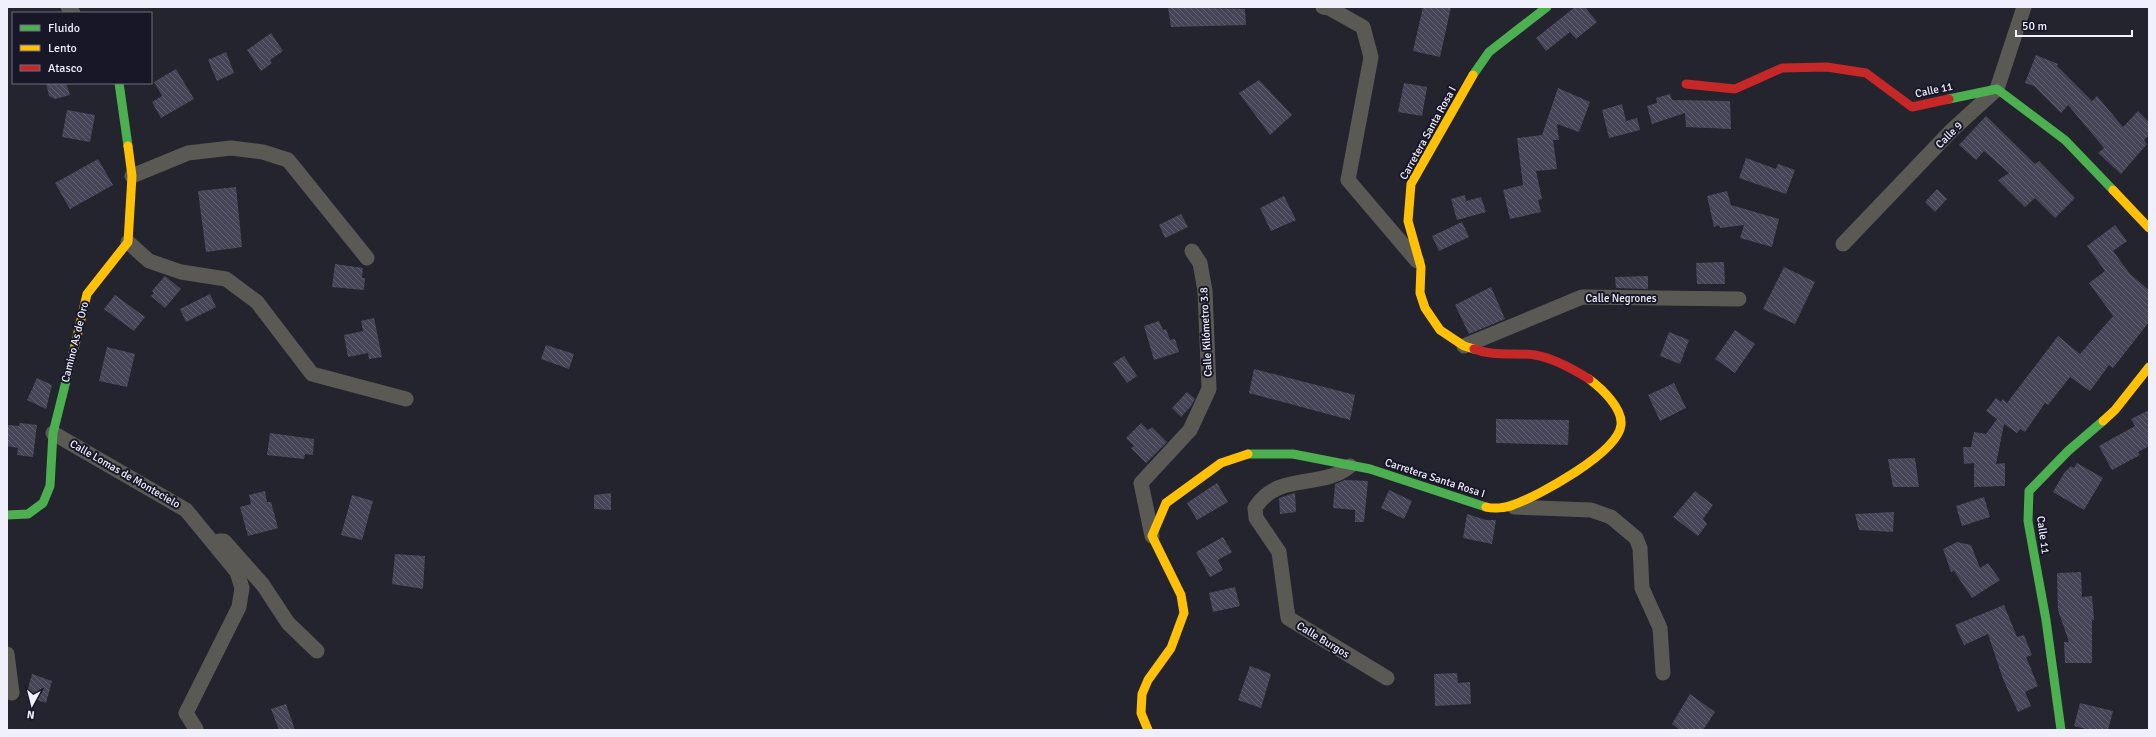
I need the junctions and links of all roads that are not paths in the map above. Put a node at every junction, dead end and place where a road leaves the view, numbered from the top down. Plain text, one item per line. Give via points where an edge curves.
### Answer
1 (1324, 7) edge
2 (1547, 7) edge
3 (2024, 7) edge
4 (119, 84) edge
5 (1686, 84) dead end
6 (1997, 89) junction
7 (132, 176) junction
8 (2149, 228) edge
9 (128, 242) junction
10 (1843, 244) dead end
11 (1192, 251) dead end
12 (367, 258) dead end
13 (1421, 267) junction
14 (1739, 299) dead end
15 (1464, 346) junction
16 (2149, 367) edge
17 (406, 399) dead end
18 (53, 432) junction
19 (1350, 466) junction
20 (1512, 506) junction
21 (7, 515) edge
22 (1152, 536) junction
23 (212, 542) junction
24 (318, 651) dead end
25 (7, 654) edge
26 (1663, 673) dead end
27 (1387, 678) dead end
28 (12, 693) dead end
29 (196, 729) dead end
30 (1148, 730) edge
31 (2061, 730) edge

1 - 13 street via 1363,27 1371,57 1348,180
2 - 13 street, Carretera Santa Rosa I via 1489,52 1411,184 1408,221
3 - 6 street, Calle 9
4 - 7 street
5 - 6 street, Calle 11 via 1735,89 1782,68 1827,67 1866,73 1912,107
6 - 8 street via 2064,140
6 - 10 street, Calle 9 via 1952,130
7 - 9 street
7 - 12 street via 188,153 231,148 263,152 288,160
9 - 17 street via 149,261 181,272 226,279 258,302 312,374
9 - 18 street, Camino As de Oro via 87,294
11 - 22 street, Calle Kilómetro 3.8 via 1200,263 1206,291 1209,389 1190,430 1141,483
13 - 15 street, Carretera Santa Rosa I via 1420,293 1425,308 1440,330
14 - 15 street, Calle Negrones via 1582,297
15 - 20 street, Carretera Santa Rosa I via 1487,354 1536,355 1572,368 1598,385 1616,406 1621,425 1614,441 1574,474
16 - 31 street, Calle 11 via 2115,410 2029,490 2028,521 2046,620
18 - 21 street, Camino As de Oro via 50,486 43,503 28,514
18 - 23 street, Calle Lomas de Montecielo via 186,510
19 - 20 street, Carretera Santa Rosa I via 1490,508
19 - 22 street, Carretera Santa Rosa I via 1293,454 1248,454 1221,463 1166,503
19 - 27 street, Calle Burgos via 1333,475 1274,489 1262,497 1255,508 1256,518 1279,552 1288,618
20 - 26 street via 1591,510 1611,517 1636,538 1640,548 1642,588 1660,628
22 - 30 street via 1181,595 1184,613 1171,648 1148,680 1142,694 1140,713
23 - 24 street via 224,541 263,585 288,623
23 - 29 street, Calle Lomas de Montecielo via 237,572 242,588 239,606 186,713
25 - 28 street

